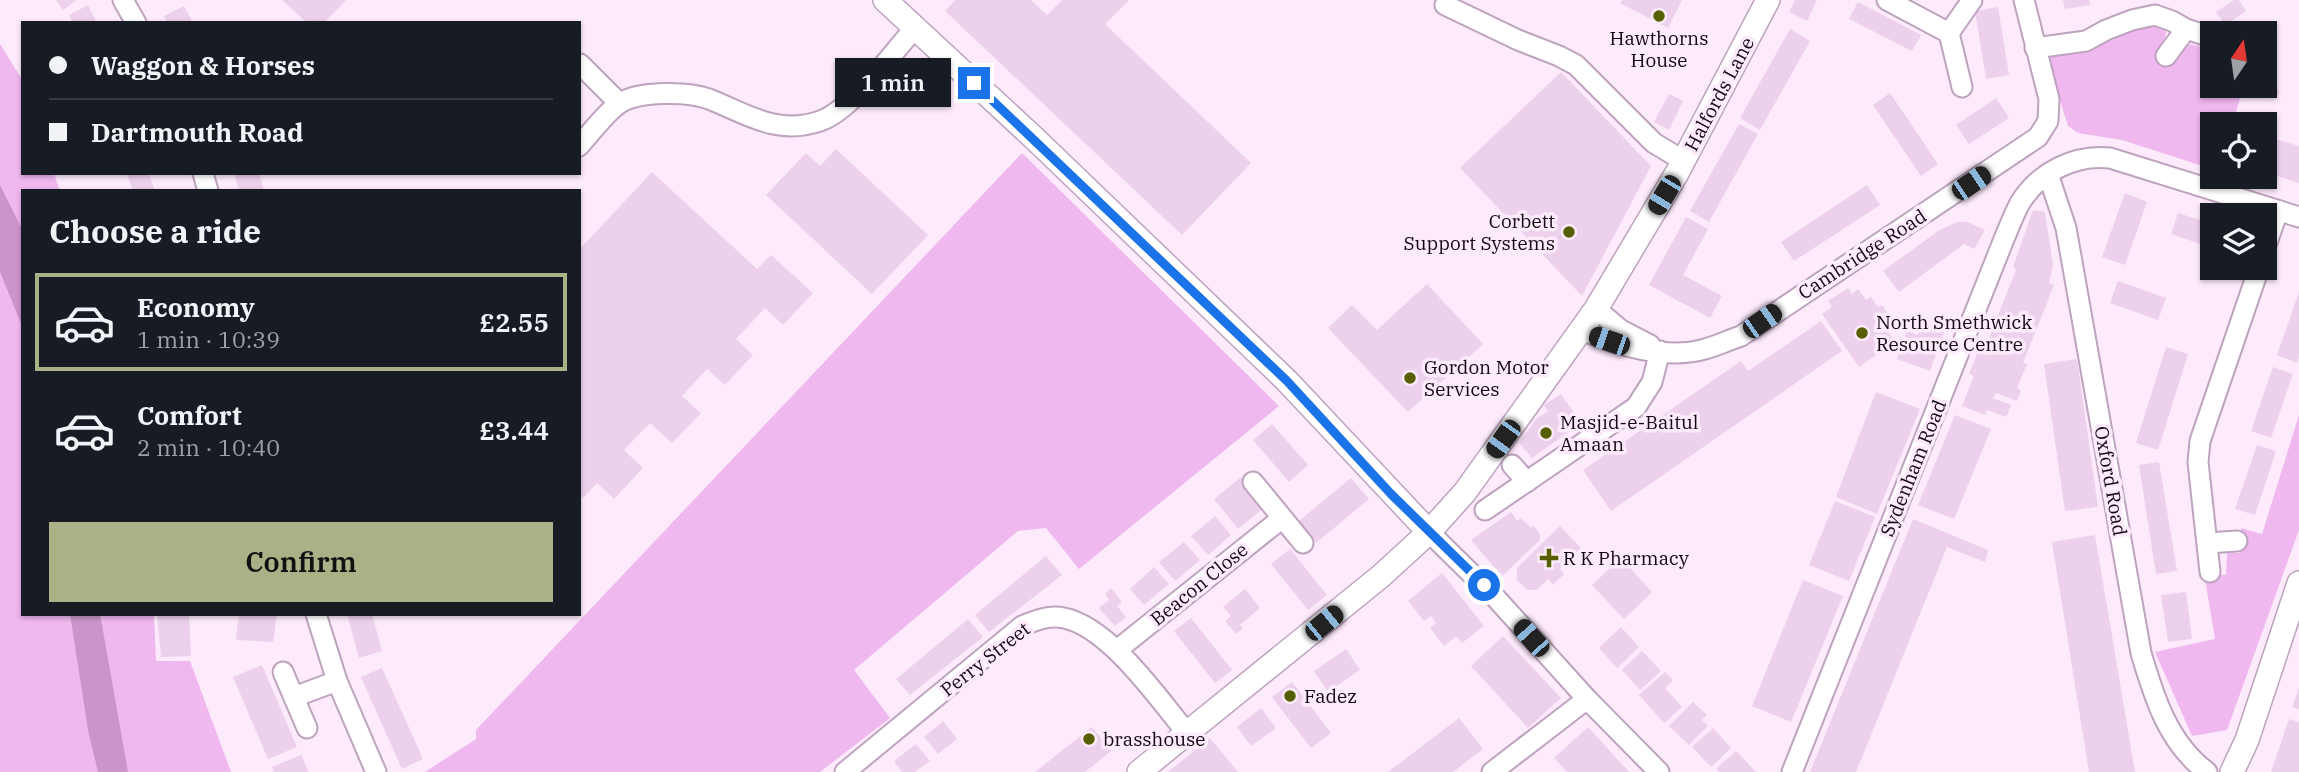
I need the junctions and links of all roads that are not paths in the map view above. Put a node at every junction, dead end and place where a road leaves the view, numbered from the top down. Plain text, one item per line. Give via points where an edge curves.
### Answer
1 (123, 0) edge
2 (885, 0) edge
3 (1768, 0) edge
4 (1887, 0) edge
5 (1972, 0) edge
6 (2024, 0) edge
7 (1446, 5) dead end
8 (135, 21) edge
9 (915, 28) junction
10 (2186, 29) junction
11 (1949, 33) junction
12 (2200, 33) edge
13 (2035, 48) junction
14 (2166, 56) dead end
15 (581, 65) edge
16 (1962, 87) dead end
17 (619, 103) junction
18 (581, 144) edge
19 (1684, 161) junction
20 (2049, 174) junction
21 (2278, 211) junction
22 (2277, 214) edge
23 (2299, 217) edge
24 (2255, 280) edge
25 (1596, 309) junction
26 (1583, 330) junction
27 (1660, 351) junction
28 (1512, 465) dead end
29 (1253, 482) dead end
30 (1527, 482) junction
31 (1485, 510) dead end
32 (1281, 519) junction
33 (1429, 532) junction
34 (2237, 541) dead end
35 (2208, 542) junction
36 (1303, 543) dead end
37 (2210, 572) dead end
38 (2299, 583) edge
39 (317, 616) edge
40 (1117, 650) junction
41 (283, 672) dead end
42 (337, 681) junction
43 (294, 697) junction
44 (1587, 699) junction
45 (307, 728) dead end
46 (1187, 733) junction
47 (856, 769) edge
48 (376, 772) edge
49 (1139, 772) edge
50 (1492, 772) edge
51 (1659, 772) edge
52 (1792, 772) edge
53 (2207, 772) edge
54 (2232, 772) edge

1 - 8 street
2 - 9 street
3 - 19 street, Halfords Lane
4 - 11 street
5 - 11 street
6 - 13 street
7 - 19 street via 1576,65 1654,143
9 - 17 street via 846,106 822,121 795,126 767,124 706,98 667,93
9 - 33 street via 1287,381
10 - 12 street
10 - 13 street via 2155,15 2086,41
10 - 14 street
11 - 16 street
13 - 27 street, Cambridge Road via 2049,99 2048,121 2038,137 1741,336 1703,350
15 - 17 street
17 - 18 street
19 - 25 street, Halfords Lane
20 - 21 street, Sydenham Road via 2069,161 2110,158
20 - 52 street, Sydenham Road via 2031,188 2004,239
20 - 53 street, Oxford Road via 2066,228 2141,653 2164,719 2180,746
21 - 22 street
21 - 23 street, Sydenham Road
24 - 35 street via 2200,441
25 - 26 street, Halfords Lane
25 - 27 street, Cambridge Road via 1621,330
26 - 27 street, Cambridge Road via 1625,346
26 - 33 street, Halfords Lane via 1465,492
27 - 30 street via 1652,382 1636,407
28 - 30 street
29 - 32 street
30 - 31 street
32 - 36 street
32 - 40 street, Beacon Close
33 - 44 street
33 - 46 street, Halfords Lane via 1342,609
34 - 35 street
35 - 37 street
38 - 54 street
39 - 42 street
40 - 46 street, Perry Street
40 - 47 street, Perry Street via 1098,633 1065,618 1042,618 1022,626
41 - 43 street
42 - 43 street
42 - 48 street
43 - 45 street
44 - 50 street
44 - 51 street
46 - 49 street, Halfords Lane

